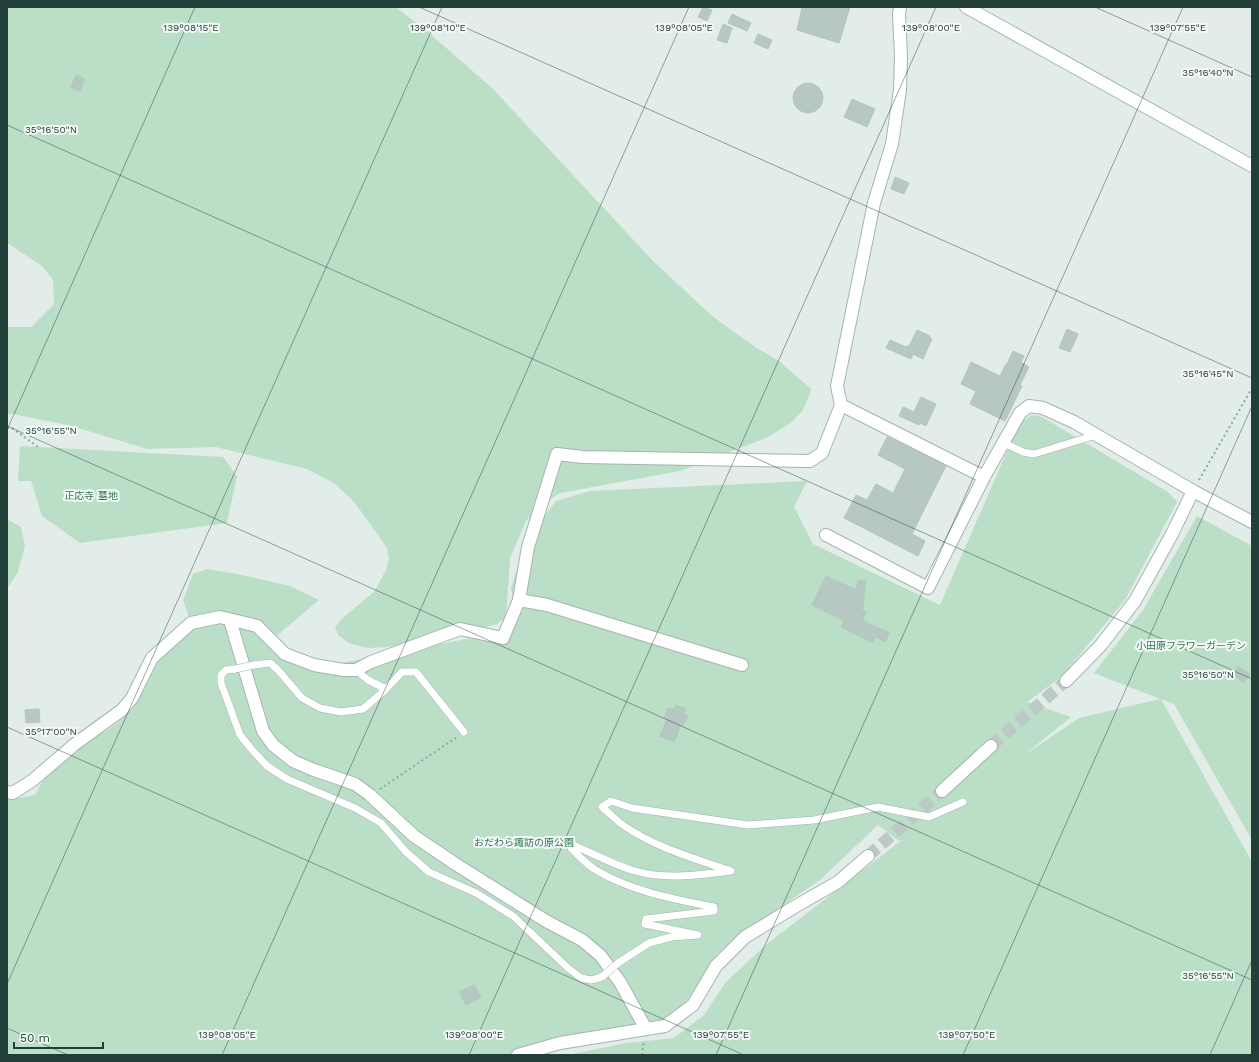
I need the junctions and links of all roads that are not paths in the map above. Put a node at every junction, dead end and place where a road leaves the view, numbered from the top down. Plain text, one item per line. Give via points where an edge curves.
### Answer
1 (900, 7) edge
2 (966, 7) edge
3 (1252, 166) edge
4 (841, 405) junction
5 (1096, 435) junction
6 (1004, 444) junction
7 (984, 477) junction
8 (1193, 491) junction
9 (1252, 522) edge
10 (826, 535) dead end
11 (519, 600) junction
12 (230, 620) junction
13 (742, 665) dead end
14 (356, 670) junction
15 (1066, 681) tunnel mouth
16 (386, 689) junction
17 (464, 732) road end
18 (991, 746) tunnel mouth
19 (942, 790) tunnel mouth
20 (7, 792) edge
21 (963, 802) dead end
22 (868, 856) tunnel mouth
23 (646, 1029) junction
24 (518, 1055) edge

1 - 4 street via 900,90 892,144 874,203 837,386
2 - 3 street
4 - 7 street
4 - 11 street via 822,453 810,461 583,457 557,454 528,547
5 - 6 lane via 1034,454
5 - 6 street via 1042,408 1029,406 1020,413
5 - 8 street
6 - 7 street
7 - 10 street via 928,588
8 - 9 street
8 - 15 street via 1134,601 1101,645
11 - 13 street via 547,605
11 - 14 street via 504,638 460,628
12 - 14 street via 257,626 285,654 314,665
12 - 20 street via 220,617 191,623 152,658 132,698 122,710 75,744 33,780 13,792
12 - 23 street via 263,731 273,745 293,760 314,770 355,784 414,836 582,940 600,955 620,982
14 - 16 lane via 368,680
16 - 17 lane via 402,672 416,672
16 - 21 lane, bridge via 362,709 341,712 320,708 302,698 270,663 226,670 221,675 221,683 240,735 267,766 287,779 355,808 381,823 406,852 429,872 476,893 513,916 568,968 581,978 591,980 603,976 649,943 671,937 698,935 645,924 646,919 714,911 714,907 631,887 594,868 571,848 573,844 609,862 656,875 692,876 730,871 677,853 647,839 620,823 602,806 611,801 632,808 748,825 814,820 878,807 929,817
18 - 19 street
22 - 23 street via 838,882 745,937 716,966 693,1005 665,1026
23 - 24 street via 560,1043

